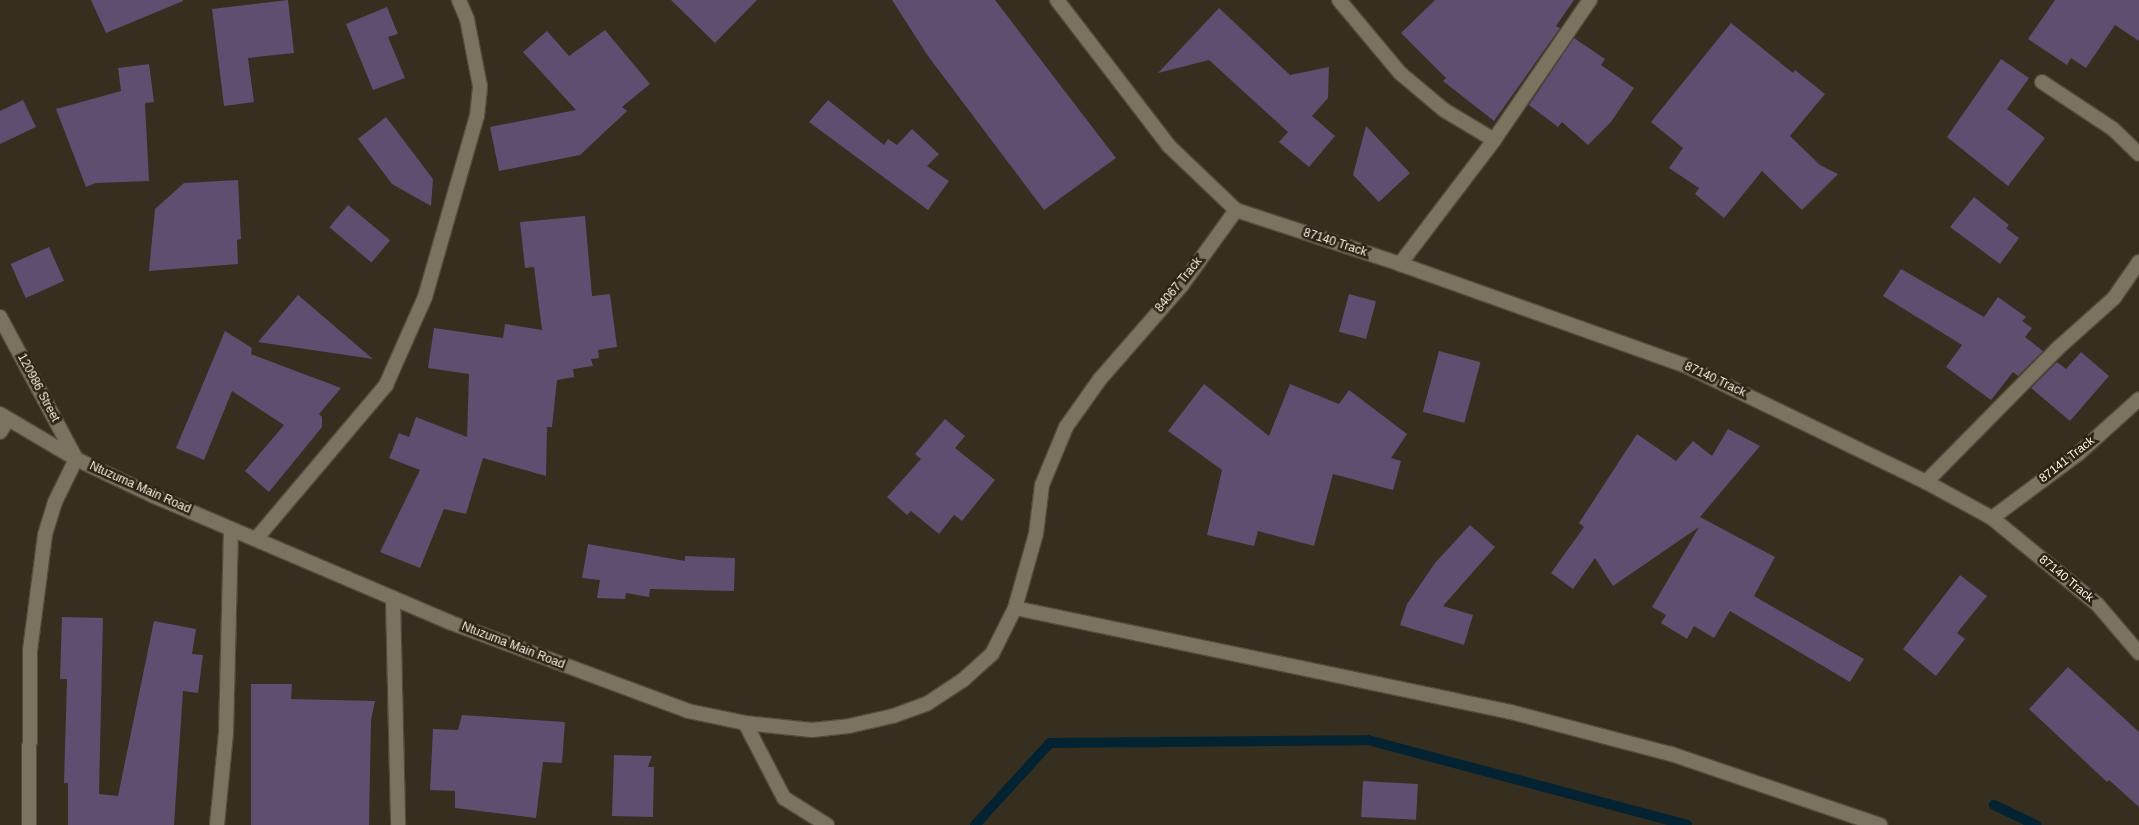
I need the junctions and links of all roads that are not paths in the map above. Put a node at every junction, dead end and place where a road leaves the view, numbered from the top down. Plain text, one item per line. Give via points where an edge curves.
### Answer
1 (458, 0) edge
2 (1057, 0) edge
3 (1339, 0) edge
4 (1590, 0) edge
5 (2042, 82) dead end
6 (1494, 140) junction
7 (2139, 154) edge
8 (1236, 210) junction
9 (2139, 262) edge
10 (1400, 264) junction
11 (0, 316) edge
12 (2139, 399) edge
13 (4, 417) edge
14 (0, 432) edge
15 (76, 459) junction
16 (1926, 482) junction
17 (1992, 518) junction
18 (231, 528) junction
19 (256, 539) junction
20 (393, 598) junction
21 (1015, 608) junction
22 (2139, 653) edge
23 (745, 723) junction
24 (29, 825) edge
25 (217, 825) edge
26 (398, 825) edge
27 (827, 825) edge
28 (1880, 825) edge

1 - 19 street via 467,19 478,78 477,116 425,297 386,385
2 - 8 street via 1169,146
3 - 6 street via 1400,73 1444,110
4 - 6 street
5 - 7 street via 2113,130
6 - 10 street
8 - 10 street, 87140 Track
8 - 21 street, 84067 Track via 1182,285 1112,364 1066,427 1042,485 1036,534
9 - 16 street via 2114,298 2057,349
10 - 16 street, 87140 Track via 1684,365
11 - 15 street, 120986 Street
12 - 17 street, 87141 Track via 2078,454
13 - 14 street
13 - 15 street, Ntuzuma Main Road
15 - 18 street, Ntuzuma Main Road
15 - 24 street via 55,502 45,535 30,651
16 - 17 street, 87140 Track
17 - 22 street, 87140 Track via 2098,605
18 - 19 street, Ntuzuma Main Road
18 - 25 street via 226,734
19 - 20 street, Ntuzuma Main Road
20 - 23 street, Ntuzuma Main Road via 688,711
20 - 26 street
21 - 23 street, Ntuzuma Main Road via 992,654 964,680 928,703 893,716 849,726 812,730
21 - 28 street via 1511,712 1671,754
23 - 27 street via 784,798

